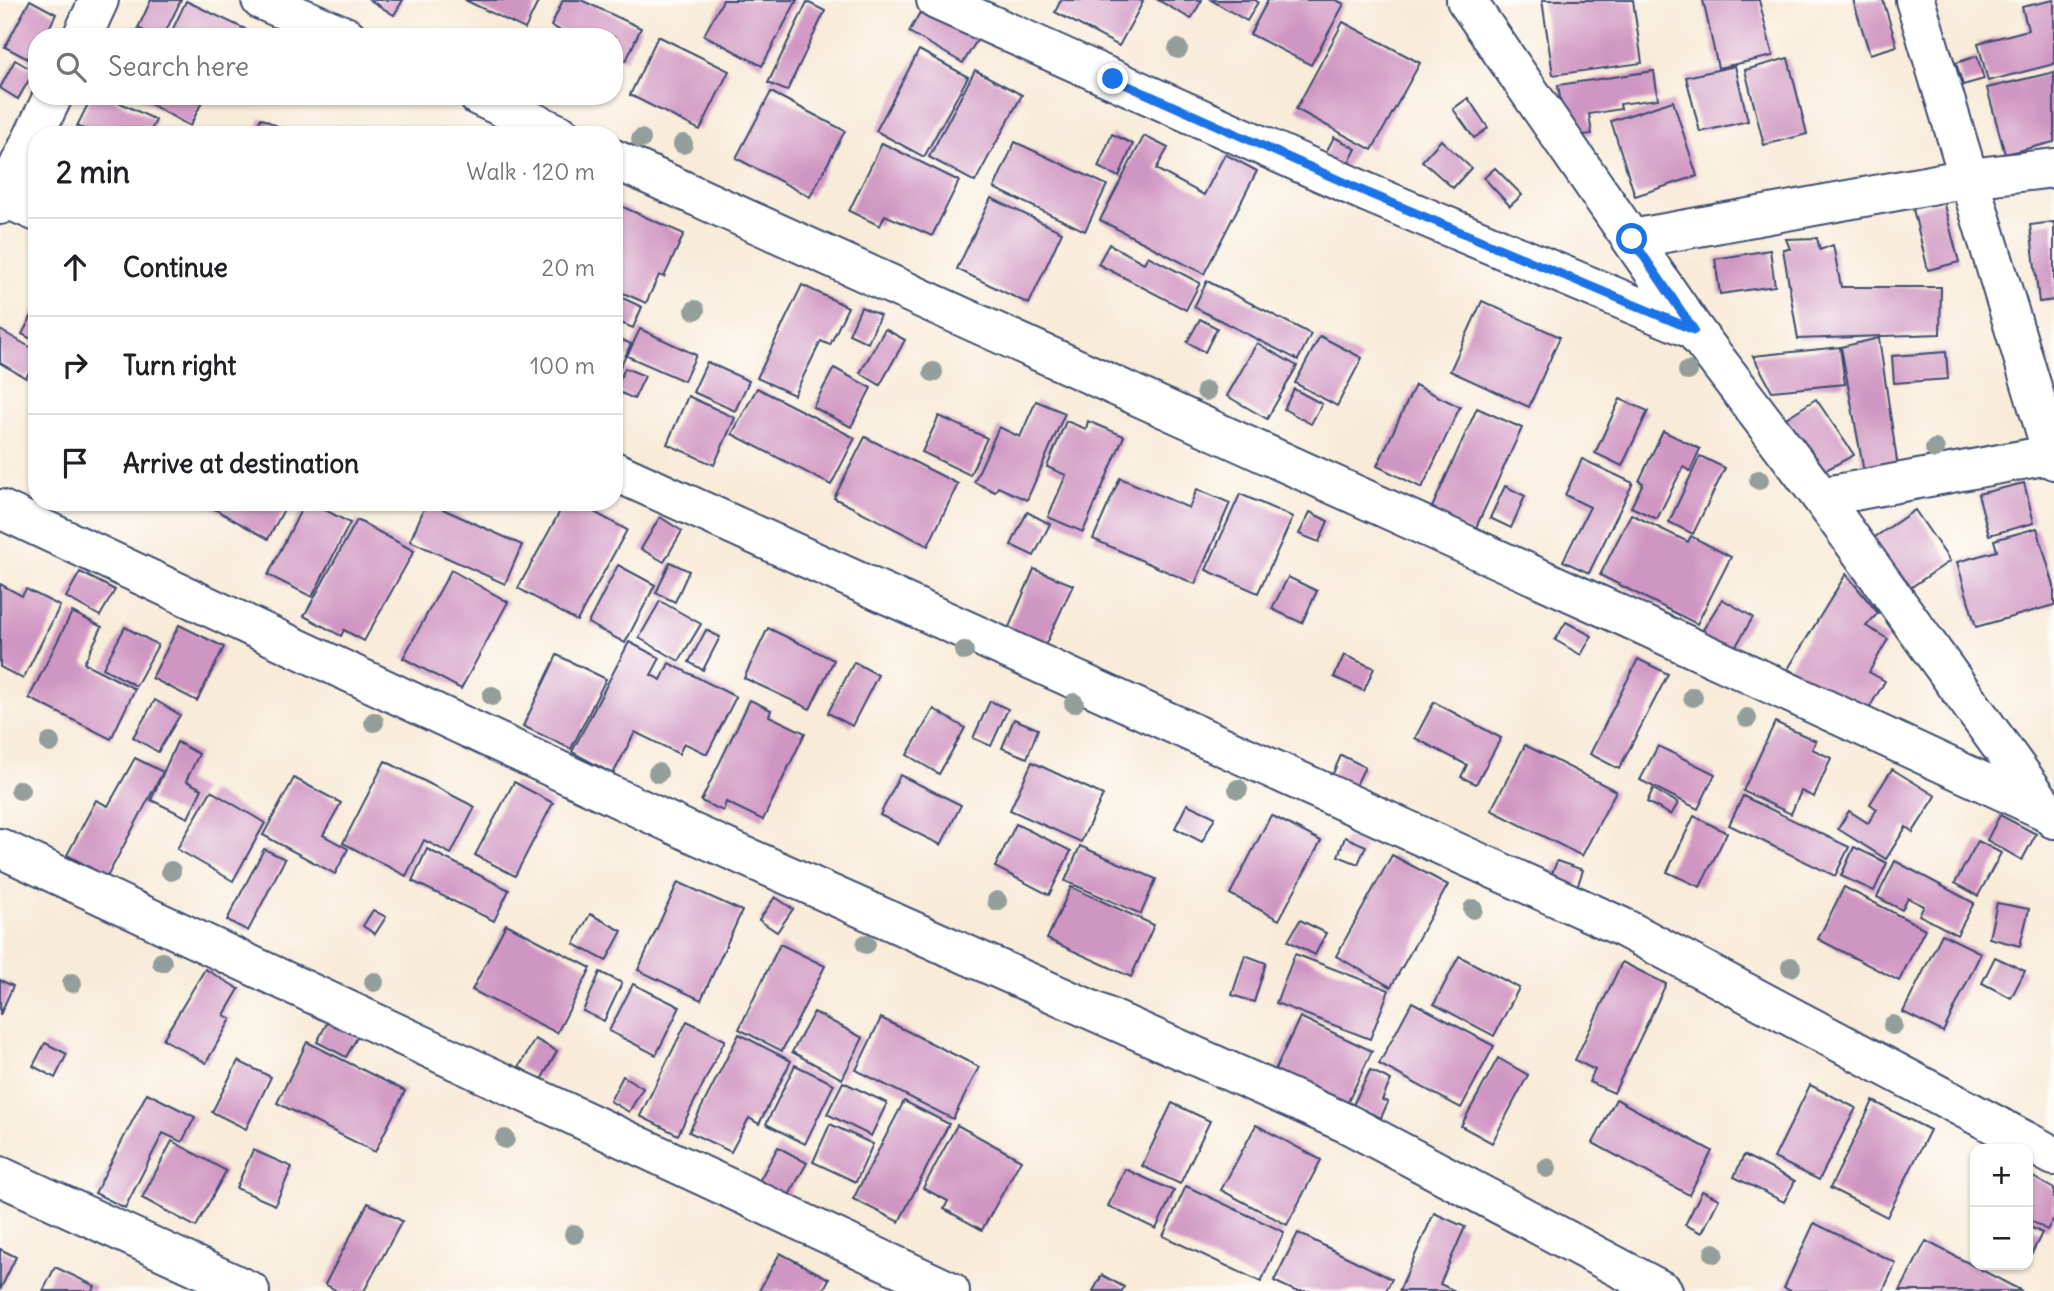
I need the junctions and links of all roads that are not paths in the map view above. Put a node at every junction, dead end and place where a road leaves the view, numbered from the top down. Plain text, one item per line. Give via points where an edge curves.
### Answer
1 (100, 0) edge
2 (261, 0) edge
3 (936, 0) edge
4 (1466, 0) edge
5 (1915, 0) edge
6 (86, 28) edge
7 (326, 28) edge
8 (49, 105) edge
9 (497, 105) edge
10 (41, 126) edge
11 (542, 126) edge
12 (28, 158) edge
13 (623, 163) edge
14 (2054, 168) edge
15 (1969, 178) junction
16 (10, 203) edge
17 (1632, 239) junction
18 (1694, 330) junction
19 (2054, 456) edge
20 (623, 475) edge
21 (1821, 497) junction
22 (0, 509) edge
23 (2052, 814) edge
24 (0, 848) edge
25 (2054, 1156) edge
26 (0, 1175) edge
27 (250, 1291) edge
28 (950, 1291) edge
29 (1662, 1291) edge

1 - 6 street
2 - 7 street
3 - 18 street via 1368,193
4 - 17 street
5 - 15 street
8 - 10 street
9 - 11 street
12 - 16 street
13 - 23 street
14 - 15 street
15 - 17 street
15 - 19 street
17 - 18 street
18 - 21 street
19 - 21 street
20 - 25 street via 1622,927
21 - 23 street
22 - 29 street via 688,831 1348,1124
24 - 28 street
26 - 27 street

